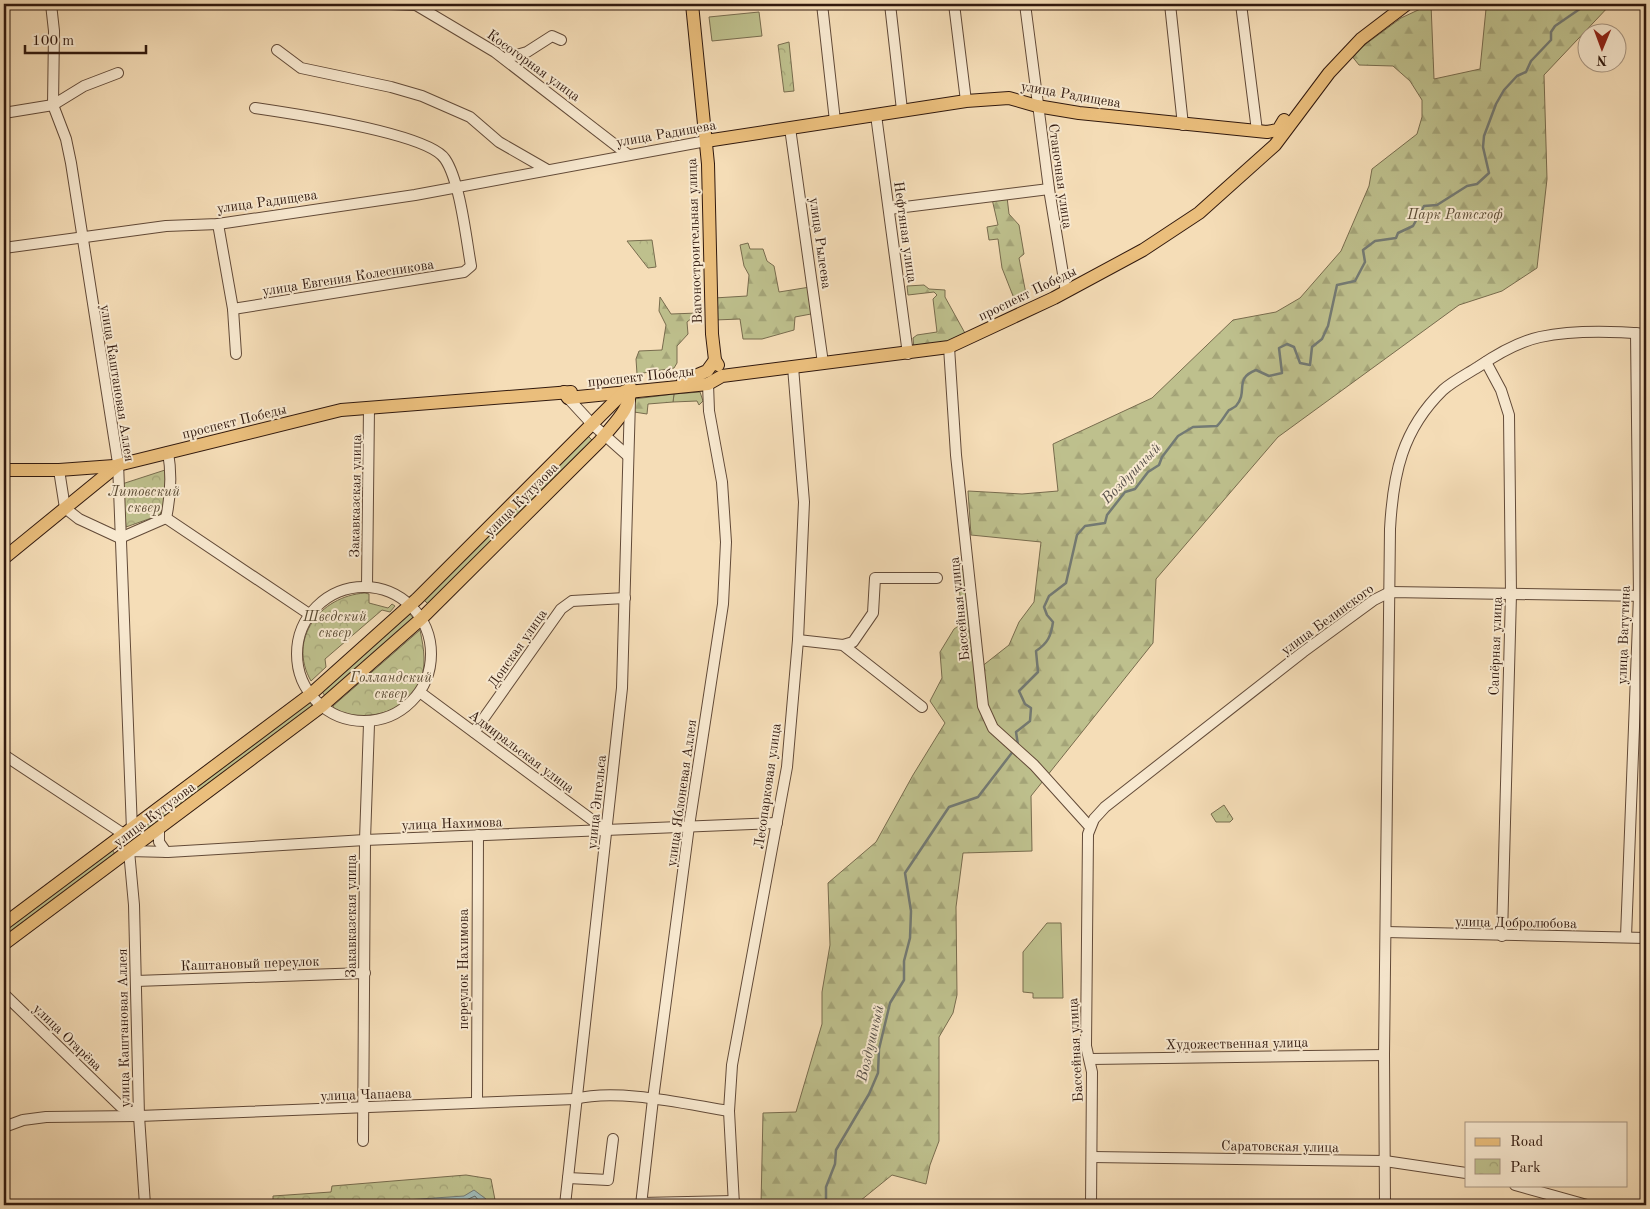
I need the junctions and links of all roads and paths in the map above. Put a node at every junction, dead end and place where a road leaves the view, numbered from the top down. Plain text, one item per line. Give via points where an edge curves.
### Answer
1 (51, 4) edge
2 (389, 4) edge
3 (692, 4) edge
4 (822, 4) edge
5 (890, 4) edge
6 (954, 4) edge
7 (1025, 4) edge
8 (1170, 4) edge
9 (1241, 4) edge
10 (1392, 4) edge
11 (1407, 4) edge
12 (561, 40) dead end
13 (277, 50) dead end
14 (506, 58) junction
15 (118, 73) dead end
16 (966, 101) junction
17 (53, 105) junction
18 (1037, 106) junction
19 (255, 108) dead end
20 (902, 110) junction
21 (4, 113) edge
22 (876, 115) junction
23 (835, 121) junction
24 (1183, 124) junction
25 (790, 128) junction
26 (1257, 131) junction
27 (706, 140) junction
28 (628, 154) junction
29 (1262, 156) junction
30 (546, 170) junction
31 (456, 188) junction
32 (1049, 189) junction
33 (889, 209) junction
34 (218, 224) junction
35 (81, 238) junction
36 (4, 248) edge
37 (1066, 292) junction
38 (233, 309) junction
39 (1641, 333) edge
40 (949, 347) junction
41 (236, 354) dead end
42 (908, 354) junction
43 (714, 360) junction
44 (1486, 362) junction
45 (823, 363) junction
46 (793, 367) junction
47 (738, 374) junction
48 (708, 384) junction
49 (628, 393) junction
50 (566, 395) junction
51 (369, 408) junction
52 (592, 424) junction
53 (605, 434) junction
54 (168, 452) junction
55 (628, 456) junction
56 (118, 466) junction
57 (4, 470) edge
58 (60, 470) junction
59 (65, 508) junction
60 (166, 518) junction
61 (120, 538) junction
62 (4, 558) edge
63 (937, 578) dead end
64 (367, 586) junction
65 (1390, 592) junction
66 (1510, 594) junction
67 (1642, 596) edge
68 (625, 598) junction
69 (410, 605) junction
70 (309, 614) junction
71 (421, 619) junction
72 (798, 640) junction
73 (843, 645) junction
74 (421, 693) junction
75 (311, 694) junction
76 (322, 706) junction
77 (922, 707) dead end
78 (369, 724) junction
79 (474, 732) junction
80 (4, 755) edge
81 (776, 823) junction
82 (689, 826) junction
83 (159, 829) junction
84 (607, 831) junction
85 (1089, 831) junction
86 (128, 833) junction
87 (478, 835) junction
88 (365, 840) junction
89 (129, 851) junction
90 (166, 852) junction
91 (4, 924) edge
92 (1386, 932) junction
93 (1502, 936) junction
94 (1626, 937) junction
95 (1646, 938) edge
96 (4, 944) edge
97 (365, 973) junction
98 (136, 981) junction
99 (4, 994) edge
100 (1384, 1055) junction
101 (1091, 1059) junction
102 (575, 1099) junction
103 (652, 1099) junction
104 (477, 1102) junction
105 (362, 1108) junction
106 (729, 1111) junction
107 (139, 1116) junction
108 (4, 1127) edge
109 (613, 1139) dead end
110 (363, 1141) dead end
111 (1092, 1157) junction
112 (1385, 1161) junction
113 (1465, 1173) edge
114 (568, 1178) junction
115 (1519, 1186) edge
116 (734, 1203) edge
117 (641, 1204) edge
118 (146, 1205) edge
119 (565, 1205) edge
120 (1091, 1205) edge
121 (1385, 1205) edge
122 (1587, 1205) edge

1 - 17 street, улица Каштановая Аллея
2 - 14 street, Косогорная улица via 416,5
3 - 27 main road, Вагоностроительная улица
4 - 23 street
5 - 20 street
6 - 16 street
7 - 18 street, Станочная улица
8 - 24 street
9 - 26 street
10 - 26 main road, улица Радищева via 1339,49 1274,132
11 - 29 main road, проспект Победы via 1360,39
12 - 14 street via 552,36 526,52
13 - 30 street via 302,68 399,89 470,117 499,142
14 - 28 street, Косогорная улица
15 - 17 street via 84,86
16 - 18 main road, улица Радищева via 1009,98
16 - 20 main road, улица Радищева
17 - 21 street
17 - 35 street, улица Каштановая Аллея via 67,147
18 - 24 main road, улица Радищева
18 - 32 street, Станочная улица
19 - 31 street via 353,123 430,148 445,158
20 - 22 main road, улица Радищева
22 - 23 main road, улица Радищева
22 - 33 street, Нефтяная улица
23 - 25 main road, улица Радищева
24 - 26 main road, улица Радищева
25 - 27 main road, улица Радищева
25 - 45 street, улица Рылеева
26 - 29 main road via 1262,138
27 - 28 street, улица Радищева
27 - 43 main road, Вагоностроительная улица
28 - 30 street, улица Радищева
29 - 37 main road, проспект Победы via 1199,213
30 - 31 street, улица Радищева
31 - 34 street, улица Радищева
31 - 38 street, улица Евгения Колесникова via 471,266 464,272
32 - 33 street
32 - 37 street, Станочная улица
33 - 42 street, Нефтяная улица
34 - 35 street, улица Радищева via 166,226
34 - 38 street
35 - 36 street, улица Радищева
35 - 56 street, улица Каштановая Аллея
37 - 40 main road, проспект Победы
38 - 41 street
39 - 44 street via 1572,332 1538,338 1505,349
39 - 67 street, улица Ватутина
40 - 42 main road, проспект Победы
40 - 85 street, Бассейная улица via 956,455 983,706 993,728 1034,765
42 - 45 main road, проспект Победы
43 - 47 main road via 725,370
43 - 49 main road, проспект Победы via 710,369 696,378
44 - 65 street via 1444,390 1404,445 1392,497
44 - 66 street, Сапёрная улица via 1510,415
45 - 46 main road, проспект Победы
46 - 47 main road, проспект Победы
46 - 72 street, Лесопарковая улица via 804,502
47 - 48 main road, проспект Победы via 722,376
48 - 49 main road, проспект Победы
48 - 82 street, улица Яблоневая Аллея via 709,412 722,482 726,542 719,634
49 - 50 main road, проспект Победы
49 - 52 main road, улица Кутузова
49 - 53 main road, улица Кутузова via 626,410
49 - 55 street, улица Энгельса
50 - 51 main road, проспект Победы
50 - 52 street
51 - 54 main road, проспект Победы via 321,414
51 - 64 street, Закавказская улица
52 - 53 street
52 - 69 main road, улица Кутузова
53 - 55 street
53 - 71 main road, улица Кутузова
54 - 56 main road, проспект Победы
54 - 60 street via 171,469
55 - 68 street, улица Энгельса
56 - 58 main road
56 - 59 main road, проспект Победы
56 - 61 street, улица Каштановая Аллея
57 - 58 main road
58 - 59 street
59 - 61 street via 79,519
59 - 62 main road, проспект Победы
60 - 61 street
60 - 70 street
61 - 86 street, улица Каштановая Аллея
63 - 73 street via 875,578 873,613 853,642
64 - 69 street via 397,595
64 - 70 street via 343,590 323,600
65 - 66 street, улица Белинского
65 - 85 street, улица Белинского via 1303,652 1104,807
65 - 92 street
66 - 67 street, улица Белинского
66 - 93 street, Сапёрная улица
67 - 94 street, улица Ватутина
68 - 79 street, Донская улица via 572,601 561,609
68 - 84 street, улица Энгельса via 622,688
69 - 71 street
69 - 75 main road, улица Кутузова
70 - 75 street via 300,632 297,651 298,669
71 - 74 street via 430,642 430,663
71 - 76 main road, улица Кутузова
72 - 73 street
72 - 81 street, Лесопарковая улица via 786,767
73 - 77 street
74 - 78 street via 393,716
74 - 79 street, Адмиральская улица
75 - 76 street
75 - 86 main road, улица Кутузова
76 - 78 street via 340,718
76 - 83 main road, улица Кутузова
78 - 88 street, Закавказская улица
79 - 84 street, Адмиральская улица
80 - 86 street
81 - 82 street, улица Нахимова
81 - 106 street, Лесопарковая улица via 732,1065
82 - 84 street, улица Нахимова
82 - 103 street, улица Яблоневая Аллея
83 - 89 main road, улица Кутузова
83 - 90 street via 159,842
84 - 87 street, улица Нахимова
84 - 102 street, улица Энгельса
85 - 101 street, Бассейная улица via 1086,1046
86 - 91 main road, улица Кутузова
87 - 88 street, улица Нахимова
87 - 104 street, переулок Нахимова
88 - 90 street, улица Нахимова
88 - 97 street, Закавказская улица
89 - 90 street, улица Нахимова
89 - 96 main road, улица Кутузова
89 - 98 street, улица Каштановая Аллея
92 - 93 street, улица Добролюбова
92 - 100 street
93 - 94 street, улица Добролюбова
94 - 95 street, улица Добролюбова
97 - 98 street, Каштановый переулок
97 - 105 street, Закавказская улица
98 - 107 street, улица Каштановая Аллея
99 - 107 street, улица Огарёва via 120,1106
100 - 101 street, Художественная улица
100 - 112 street
101 - 111 street, Бассейная улица
102 - 103 street, улица Чапаева via 593,1094
102 - 104 street, улица Чапаева
102 - 114 street, улица Энгельса
103 - 106 street, улица Чапаева
103 - 117 street, улица Яблоневая Аллея
104 - 105 street, улица Чапаева
105 - 107 street, улица Чапаева
105 - 110 street, Закавказская улица
106 - 116 street, Лесопарковая улица
107 - 108 street, улица Чапаева via 46,1117
107 - 118 street, улица Каштановая Аллея
109 - 114 street via 608,1180
111 - 112 street, Саратовская улица
111 - 120 street, Бассейная улица
112 - 113 street, Саратовская улица
112 - 121 street
114 - 119 street, улица Энгельса
115 - 122 street
116 - 117 street

